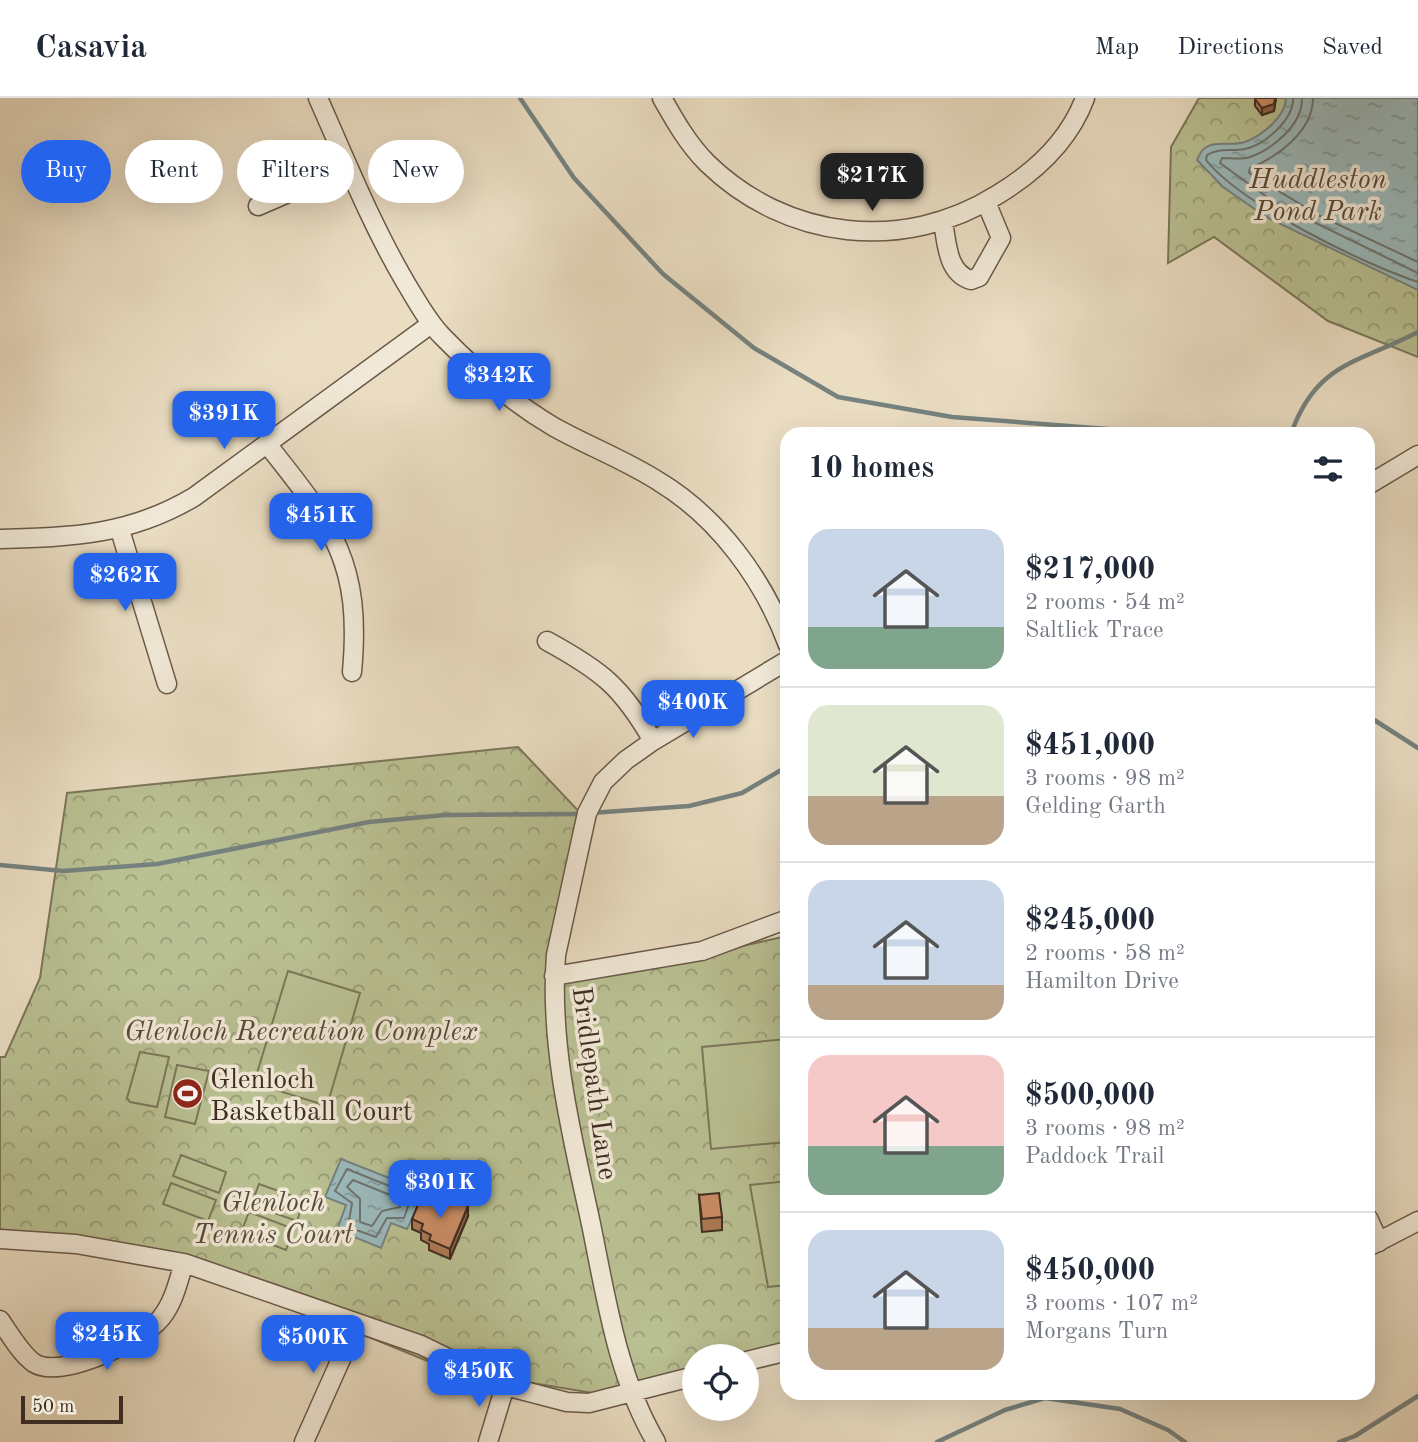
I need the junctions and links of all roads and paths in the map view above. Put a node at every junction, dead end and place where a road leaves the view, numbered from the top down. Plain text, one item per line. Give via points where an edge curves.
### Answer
1 (318, 98) edge
2 (662, 98) edge
3 (1085, 98) edge
4 (336, 140) edge
5 (354, 180) edge
6 (986, 202) junction
7 (265, 203) edge
8 (258, 206) dead end
9 (943, 222) junction
10 (431, 324) junction
11 (267, 444) junction
12 (1418, 455) edge
13 (1375, 481) edge
14 (120, 530) junction
15 (0, 539) edge
16 (780, 626) edge
17 (547, 641) dead end
18 (780, 665) edge
19 (352, 672) dead end
20 (167, 684) dead end
21 (653, 741) junction
22 (780, 922) edge
23 (554, 976) junction
24 (1418, 1221) edge
25 (0, 1239) edge
26 (1375, 1243) edge
27 (184, 1263) junction
28 (0, 1320) edge
29 (357, 1323) junction
30 (780, 1353) edge
31 (759, 1358) edge
32 (682, 1380) edge
33 (505, 1386) junction
34 (634, 1394) junction
35 (304, 1442) edge
36 (488, 1442) edge
37 (656, 1442) edge

1 - 4 street
2 - 9 street via 707,163 756,199 792,216 867,232 905,231
3 - 6 street via 1072,125 1045,159
5 - 10 street via 391,257
6 - 9 street
6 - 9 street via 1001,238 979,277 971,280 957,273
7 - 8 street
10 - 11 street
10 - 16 street via 520,405 685,500 741,558
11 - 14 street via 165,514
11 - 19 street via 329,529 346,564 355,620
12 - 13 street
14 - 15 street
14 - 20 street
17 - 21 street via 606,676
18 - 21 street, Bridlepath Lane
21 - 23 street, Bridlepath Lane via 604,782 586,818
22 - 23 street via 691,953
23 - 34 street, Bridlepath Lane via 570,1121 609,1310
24 - 26 street
25 - 27 street via 76,1244
27 - 28 street via 171,1303 153,1327 66,1368 49,1369 33,1362
27 - 29 street
29 - 33 street via 421,1345
29 - 35 street
30 - 31 street
32 - 34 street
33 - 34 street via 566,1402 589,1403
33 - 36 street
34 - 37 street, Bridlepath Lane

